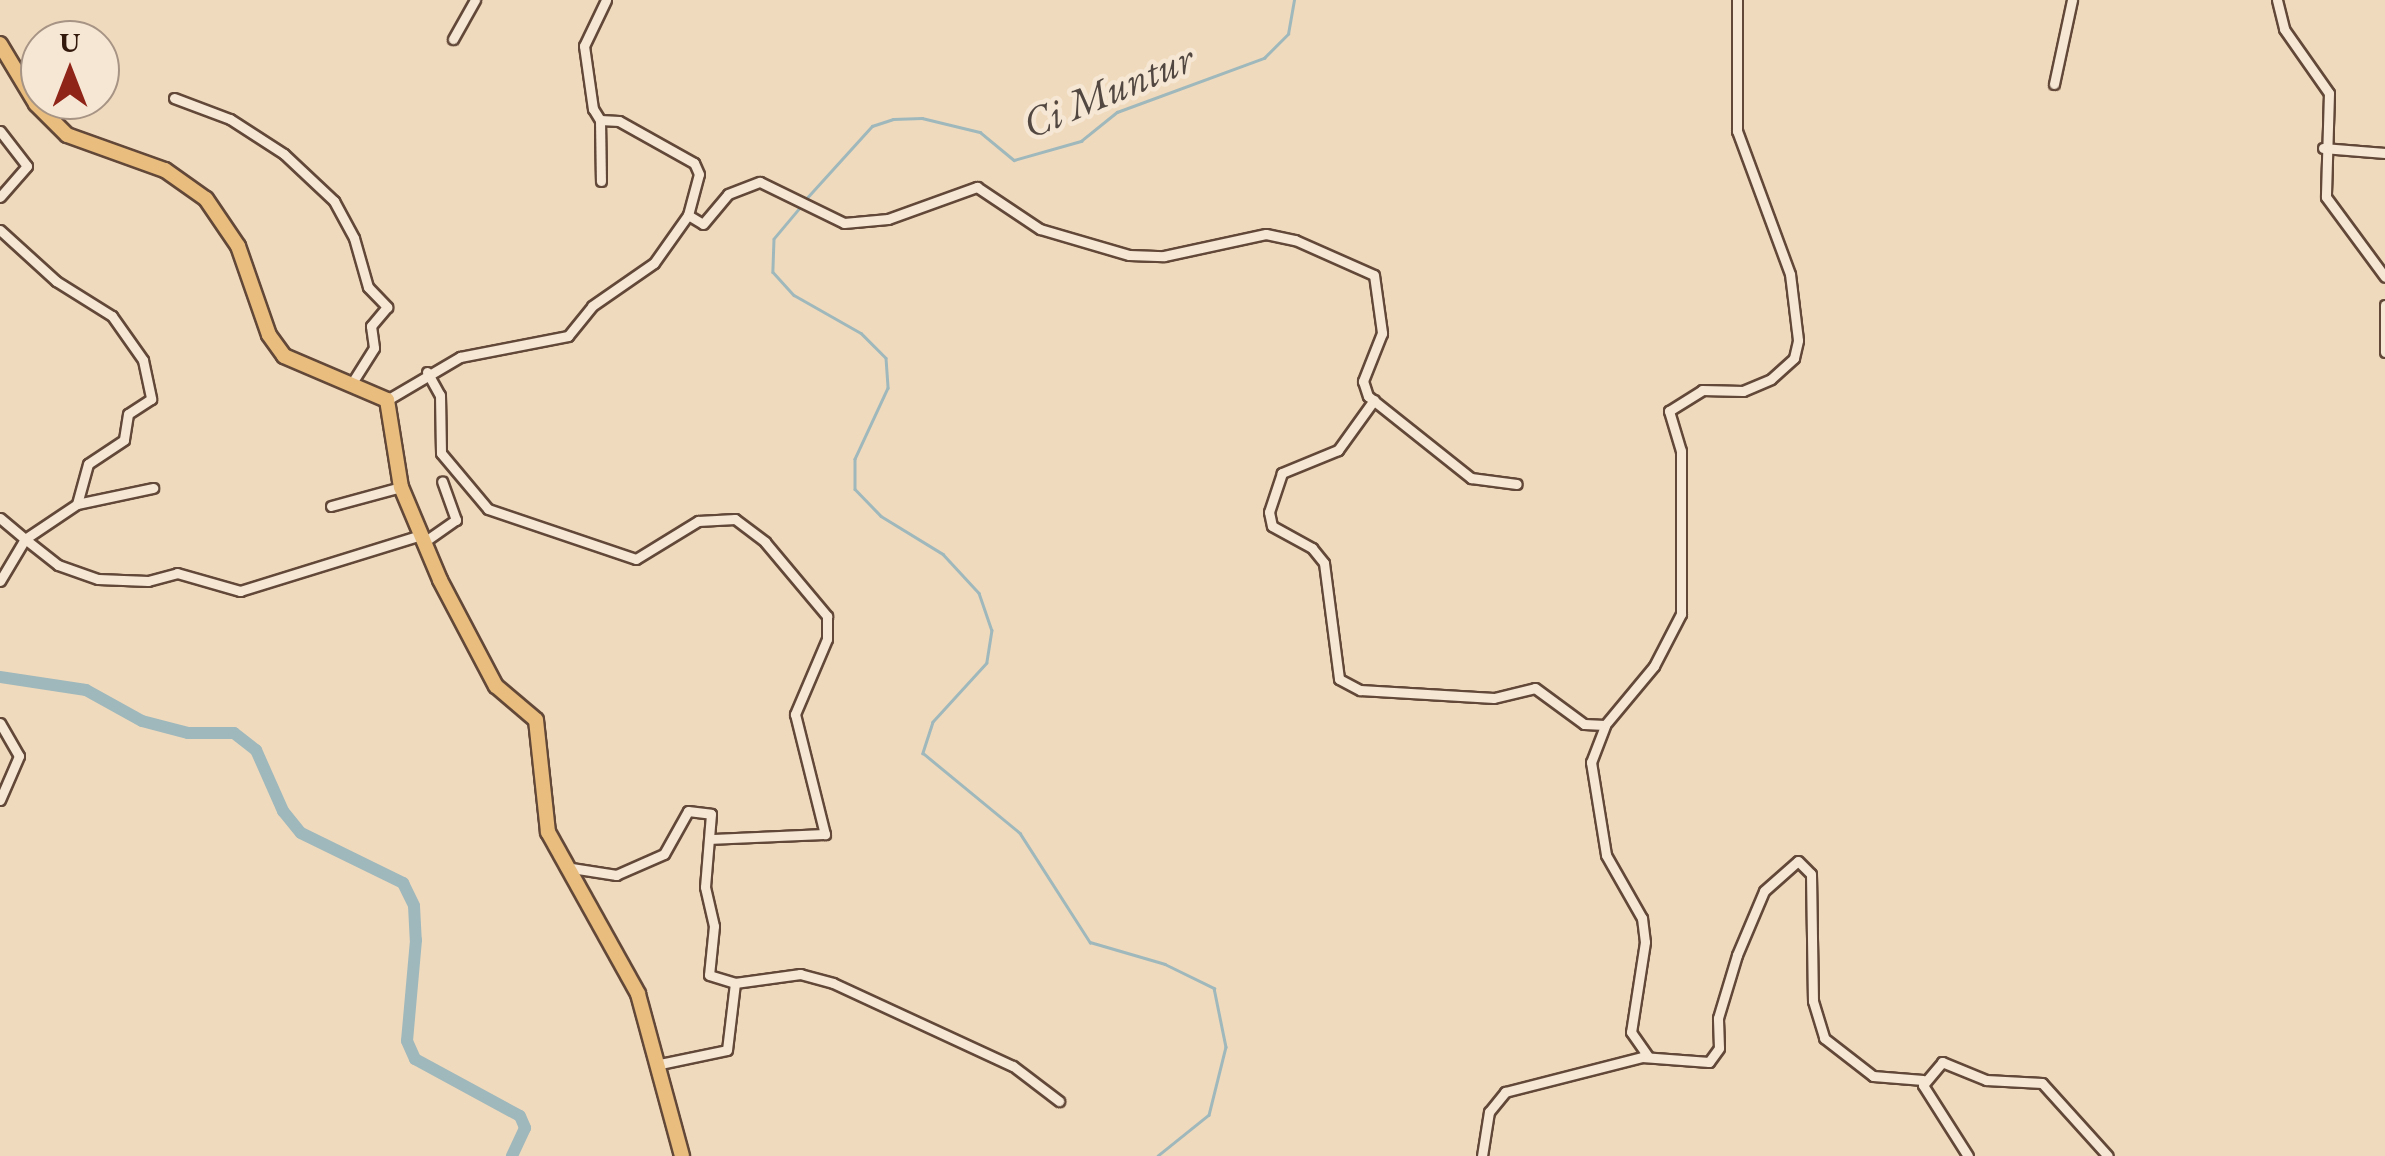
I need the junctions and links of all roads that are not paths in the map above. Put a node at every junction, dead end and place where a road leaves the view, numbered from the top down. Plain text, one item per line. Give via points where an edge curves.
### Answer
1 (475, 0) edge
2 (606, 0) edge
3 (1737, 0) edge
4 (2072, 0) edge
5 (2276, 0) edge
6 (453, 39) dead end
7 (0, 44) edge
8 (2054, 84) dead end
9 (174, 98) dead end
10 (600, 120) junction
11 (0, 131) edge
12 (2323, 148) junction
13 (2385, 153) edge
14 (601, 181) dead end
15 (0, 197) edge
16 (688, 215) junction
17 (0, 230) edge
18 (2385, 277) edge
19 (2385, 305) edge
20 (2385, 352) edge
21 (427, 372) junction
22 (352, 383) junction
23 (387, 400) junction
24 (1374, 400) junction
25 (442, 481) dead end
26 (1517, 484) dead end
27 (400, 487) junction
28 (153, 488) dead end
29 (77, 504) junction
30 (331, 506) dead end
31 (0, 518) edge
32 (422, 538) junction
33 (25, 539) junction
34 (0, 581) edge
35 (0, 722) edge
36 (1605, 725) junction
37 (0, 800) edge
38 (712, 839) junction
39 (563, 866) junction
40 (734, 982) junction
41 (1648, 1056) junction
42 (660, 1064) junction
43 (1923, 1080) junction
44 (1059, 1101) dead end
45 (682, 1156) edge
46 (1482, 1156) edge
47 (1968, 1156) edge
48 (2108, 1156) edge

1 - 6 street
2 - 10 street via 584,46 588,94
3 - 36 street via 1737,130 1790,274 1798,340 1794,358 1771,379 1743,391 1696,391 1669,411 1681,450 1681,614 1654,666
4 - 8 street
5 - 12 street via 2284,29 2328,88
7 - 22 highway via 36,104 67,135 165,170 206,199 238,246 275,346 292,362
9 - 22 street via 244,128 334,202 354,238 368,286 388,307 371,326 374,348
10 - 14 street
10 - 16 street via 620,121 694,163 698,179
11 - 15 street via 26,166
12 - 13 street
12 - 18 street via 2330,206
16 - 21 street via 654,264 592,306 563,339 485,349
16 - 24 street via 703,224 745,184 776,185 826,218 888,219 977,187 1040,229 1129,255 1164,256 1266,234 1294,240 1374,275 1382,333 1362,384
17 - 29 street via 56,280 112,316 142,357 151,399 128,414 124,440 88,464
19 - 20 street
21 - 23 street
21 - 38 street via 440,394 440,453 488,509 636,559 698,521 736,520 765,542 827,616 827,639 795,714 825,834
22 - 23 highway
23 - 27 highway
24 - 26 street via 1471,478
24 - 36 street via 1338,450 1282,473 1269,512 1272,526 1324,563 1338,680 1360,690 1494,698 1535,688 1584,724
25 - 32 street via 456,520
27 - 30 street
27 - 32 highway
28 - 29 street
29 - 33 street
31 - 33 street
32 - 33 street via 240,592 178,573 148,581 98,579 58,566
32 - 39 highway via 496,686 536,720 544,816
33 - 34 street
35 - 37 street via 19,756
36 - 41 street via 1591,762 1606,855 1642,918 1646,942 1632,1032
38 - 39 street via 715,817 690,810 660,856 606,877
38 - 40 street via 704,887 714,926 708,972
39 - 42 highway via 638,994
40 - 42 street via 727,1050
40 - 44 street via 796,974 833,983 1013,1066
41 - 43 street via 1702,1066 1717,1051 1718,1018 1764,891 1798,861 1810,874 1813,1002 1824,1038 1873,1076
41 - 46 street via 1505,1092 1489,1112
42 - 45 highway
43 - 47 street
43 - 48 street via 1948,1062 1986,1080 2042,1083

